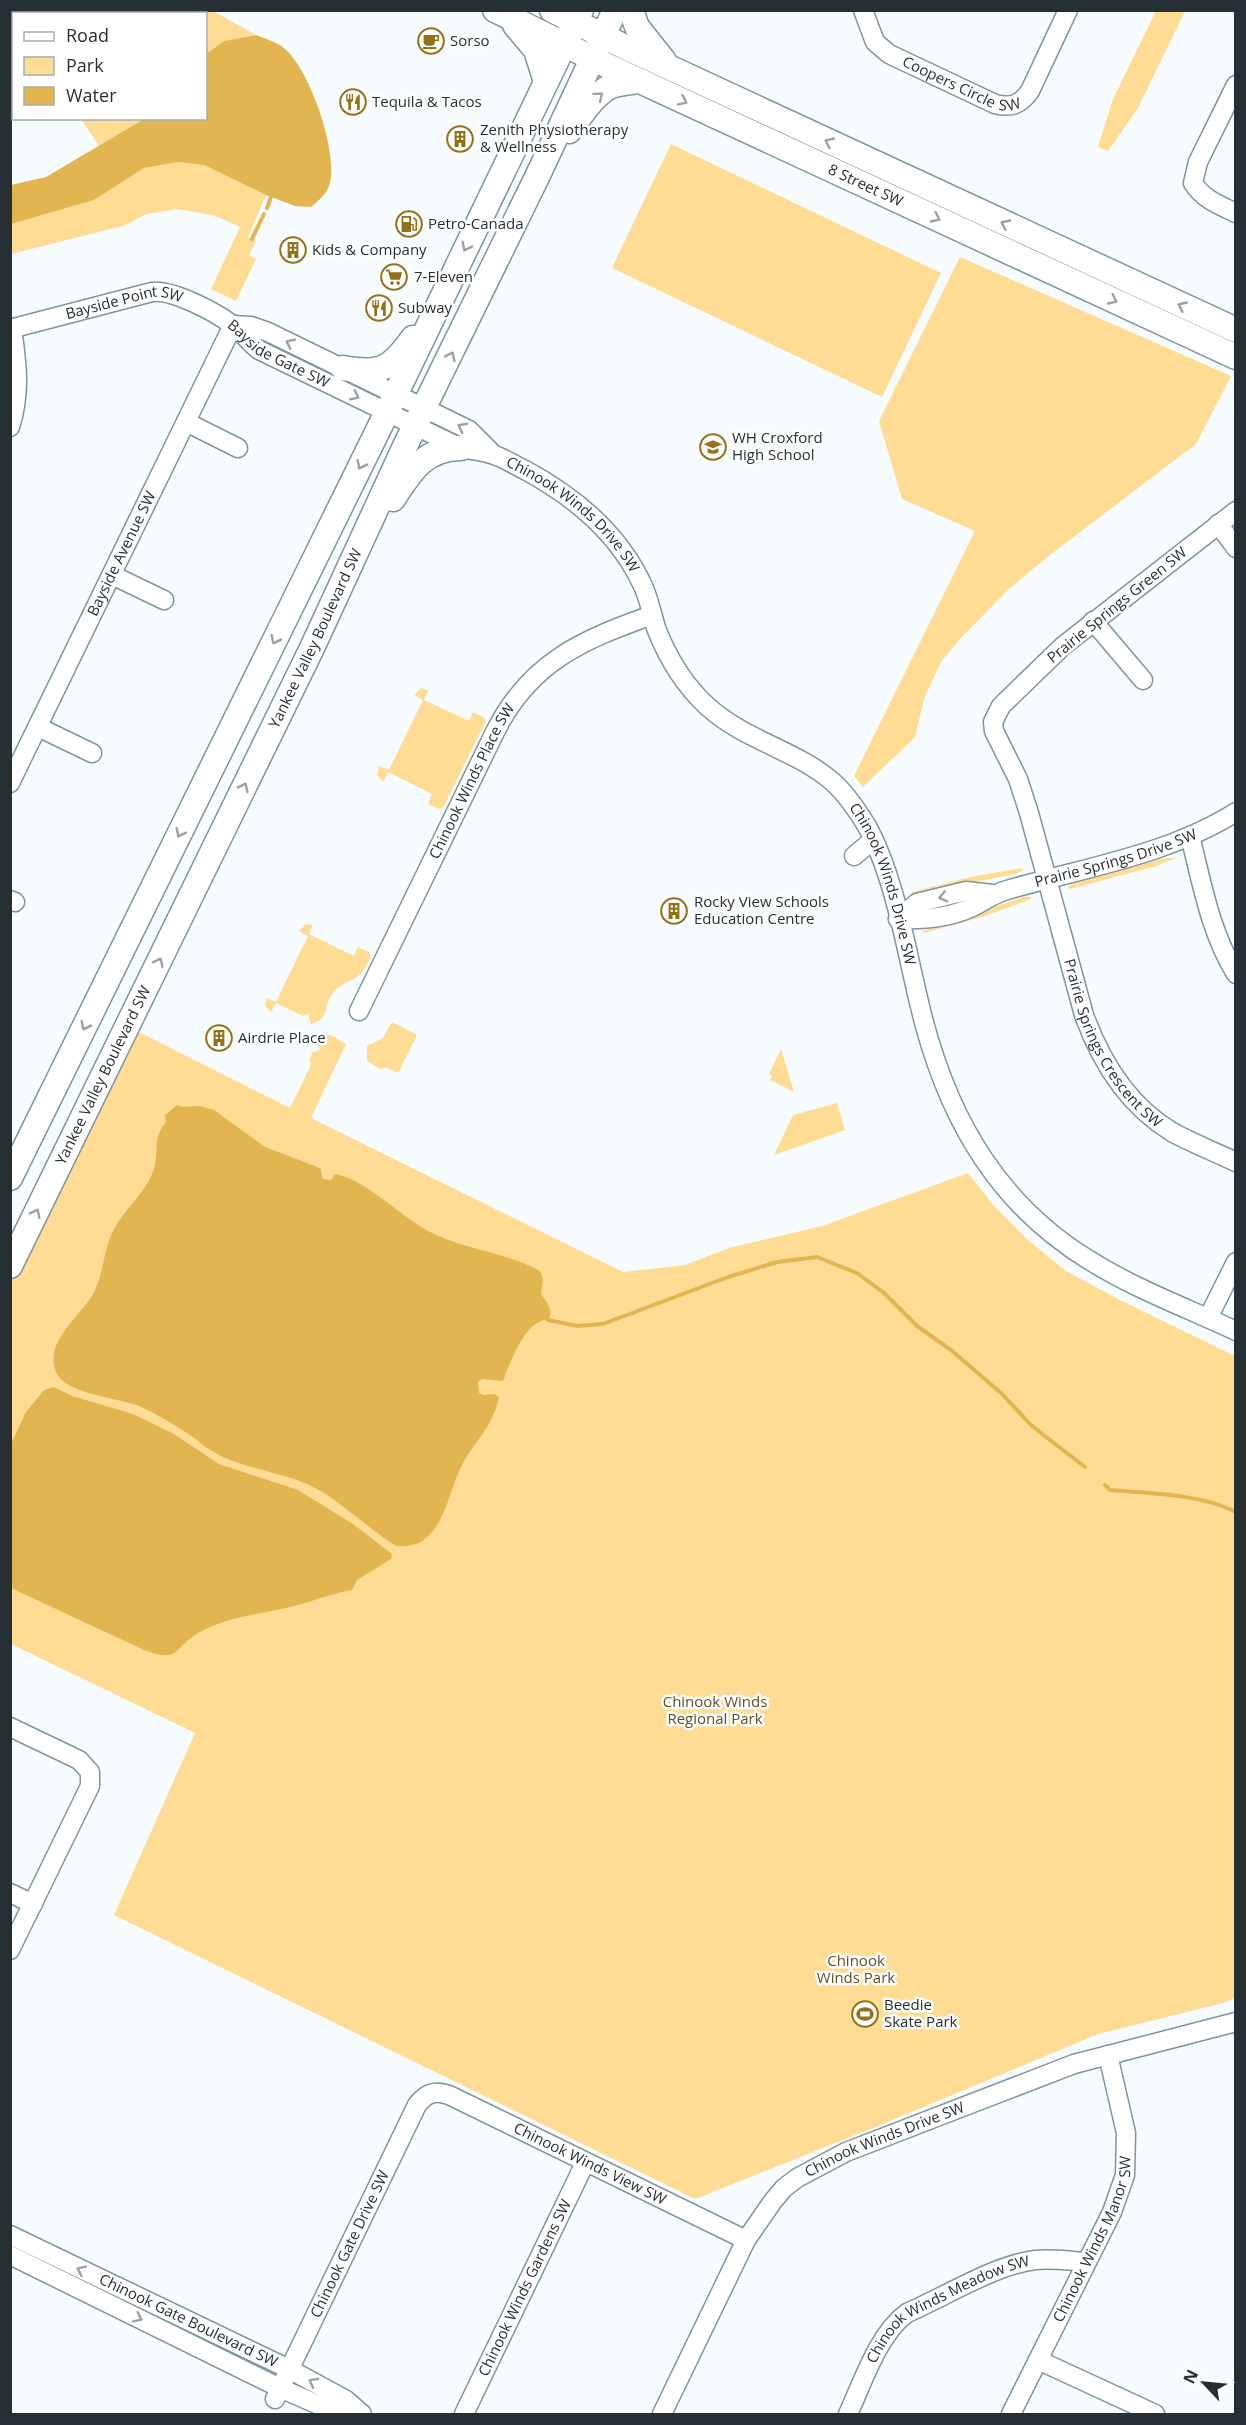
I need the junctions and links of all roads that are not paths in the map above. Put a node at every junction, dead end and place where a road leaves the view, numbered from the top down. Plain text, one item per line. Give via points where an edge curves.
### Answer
1 (552, 10) edge
2 (615, 10) edge
3 (631, 10) edge
4 (863, 10) edge
5 (1068, 10) edge
6 (501, 13) edge
7 (578, 16) edge
8 (603, 36) junction
9 (564, 44) junction
10 (592, 58) junction
11 (670, 68) junction
12 (639, 81) junction
13 (546, 82) junction
14 (1236, 85) edge
15 (538, 175) junction
16 (1236, 213) edge
17 (440, 299) junction
18 (233, 325) junction
19 (11, 328) edge
20 (1236, 330) edge
21 (1236, 357) edge
22 (343, 369) junction
23 (392, 403) junction
24 (420, 417) junction
25 (186, 422) junction
26 (10, 427) edge
27 (238, 448) dead end
28 (461, 448) junction
29 (493, 454) junction
30 (1236, 511) edge
31 (1218, 524) junction
32 (1236, 548) edge
33 (352, 565) junction
34 (112, 575) junction
35 (164, 600) dead end
36 (652, 615) junction
37 (1093, 621) junction
38 (1143, 680) dead end
39 (38, 727) junction
40 (92, 753) dead end
41 (11, 780) edge
42 (1236, 812) edge
43 (1190, 836) junction
44 (873, 840) junction
45 (854, 856) dead end
46 (1047, 878) junction
47 (898, 919) junction
48 (1236, 974) edge
49 (358, 1011) dead end
50 (1236, 1162) edge
51 (10, 1178) edge
52 (1236, 1262) edge
53 (10, 1266) edge
54 (1208, 1318) junction
55 (1236, 1331) edge
56 (10, 1728) edge
57 (10, 1893) edge
58 (33, 1904) junction
59 (10, 1950) edge
60 (1236, 2022) edge
61 (1108, 2055) junction
62 (432, 2092) joint
63 (585, 2163) junction
64 (10, 2235) edge
65 (746, 2240) junction
66 (10, 2255) edge
67 (1086, 2262) junction
68 (1038, 2360) junction
69 (289, 2369) junction
70 (278, 2394) junction
71 (339, 2415) edge
72 (362, 2415) edge
73 (464, 2415) edge
74 (662, 2415) edge
75 (848, 2415) edge
76 (1011, 2415) edge
77 (1155, 2415) edge

1 - 7 main road, 8 Street SW
2 - 8 main road, Yankee Valley Boulevard SW
3 - 11 main road via 637,27
4 - 5 street, Coopers Circle SW via 875,42 889,54 1006,107 1024,100 1030,91
6 - 9 main road, 8 Street SW
6 - 13 main road via 536,50
7 - 8 main road, 8 Street SW
7 - 9 main road
8 - 10 main road, Yankee Valley Boulevard SW
8 - 11 main road, 8 Street SW
9 - 10 main road, 8 Street SW
9 - 13 main road
10 - 12 main road, 8 Street SW
10 - 15 main road, Yankee Valley Boulevard SW
20 -> 11 main road, 8 Street SW
15 -> 12 main road via 590,104 612,86
12 -> 21 main road, 8 Street SW
13 -> 17 main road
14 - 16 street via 1198,162 1193,183 1210,201
24 -> 15 main road, Yankee Valley Boulevard SW
17 - 22 main road via 407,348 385,367 372,372
17 - 23 main road
18 - 19 street, Bayside Point SW via 160,291
22 -> 18 street, Bayside Gate SW via 251,326
18 -> 23 street, Bayside Gate SW via 259,350
18 - 25 street, Bayside Avenue SW
19 - 26 street via 19,377
22 - 23 street, Bayside Gate SW
23 - 24 street, Chinook Winds Drive SW
23 -> 51 main road
24 - 28 street, Chinook Winds Drive SW
29 -> 24 street, Chinook Winds Drive SW via 469,430
24 - 33 main road, Yankee Valley Boulevard SW
25 - 27 street
25 - 34 street, Bayside Avenue SW
28 - 29 street, Chinook Winds Drive SW
28 - 33 main road via 445,448 420,462
29 - 36 street, Chinook Winds Drive SW via 553,485 593,517 632,564
30 - 31 street, Prairie Springs Green SW
31 - 32 street
31 - 37 street, Prairie Springs Green SW
53 -> 33 main road, Yankee Valley Boulevard SW
34 - 35 street
34 - 39 street, Bayside Avenue SW
36 - 44 street, Chinook Winds Drive SW via 671,659 705,704 751,738 806,763 834,783
36 - 49 street, Chinook Winds Place SW via 566,651 535,676 512,702
37 - 38 street
37 - 46 street, Prairie Springs Green SW via 1001,706 993,722 1018,778
39 - 40 street
39 - 41 street, Bayside Avenue SW
42 - 43 street, Prairie Springs Drive SW
43 - 46 street, Prairie Springs Drive SW
43 - 48 street via 1214,931
44 - 45 street
44 - 47 street, Chinook Winds Drive SW
46 - 47 street, Prairie Springs Drive SW via 992,894 966,891 917,903
46 - 50 street, Prairie Springs Crescent SW via 1084,1015 1109,1070 1150,1116 1172,1132
47 - 54 street, Chinook Winds Drive SW via 925,1028 946,1092 989,1168 1035,1219 1081,1255
52 - 54 street
54 - 55 street, Chinook Winds Drive SW
56 - 58 street via 79,1760 90,1772 90,1786
57 - 58 street
58 - 59 street
60 - 61 street, Chinook Winds Drive SW
61 - 65 street, Chinook Winds Drive SW via 1074,2064 818,2166 784,2188
61 - 67 street, Chinook Winds Manor SW via 1126,2133 1125,2175 1112,2212
62 - 63 street, Chinook Winds View SW via 449,2095
62 - 69 street, Chinook Gate Drive SW via 417,2105
63 - 65 street, Chinook Winds View SW
63 - 73 street, Chinook Winds Gardens SW
69 -> 64 street, Chinook Gate Boulevard SW
65 - 74 street, Chinook Winds Drive SW
66 -> 70 street, Chinook Gate Boulevard SW
67 - 68 street, Chinook Winds Manor SW
67 - 75 street, Chinook Winds Meadow SW via 1038,2259 1016,2263 906,2313 886,2334
68 - 76 street, Chinook Winds Manor SW
68 - 77 street
69 - 70 street, Chinook Gate Drive SW
72 -> 69 street, Chinook Gate Boulevard SW via 345,2400
70 - 71 street, Chinook Gate Boulevard SW

